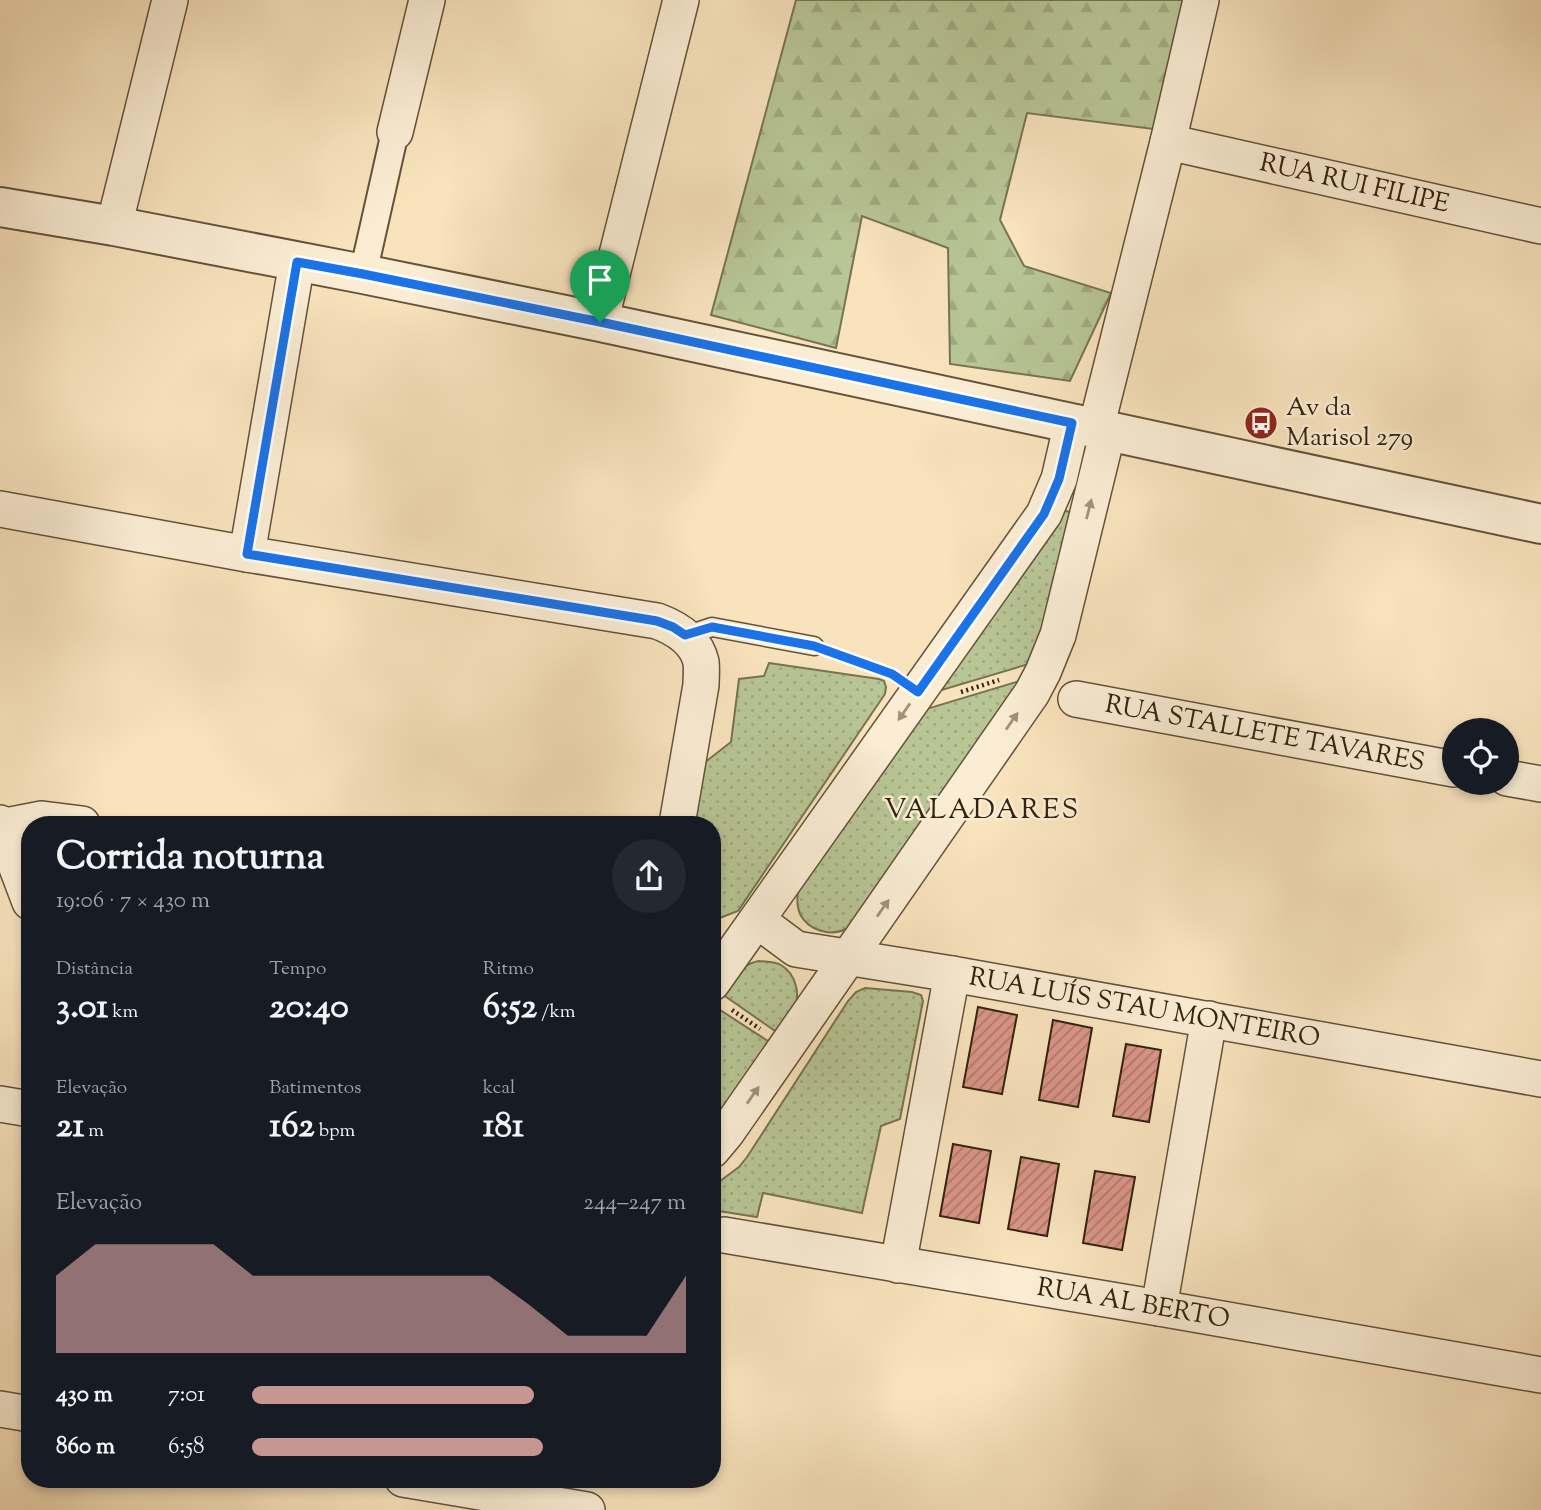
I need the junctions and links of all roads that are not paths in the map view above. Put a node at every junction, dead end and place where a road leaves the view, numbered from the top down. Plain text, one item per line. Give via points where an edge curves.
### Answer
1 (170, 0) edge
2 (427, 0) edge
3 (681, 0) edge
4 (1201, 0) edge
5 (395, 132) joint
6 (1168, 142) junction
7 (0, 208) edge
8 (114, 226) junction
9 (1541, 226) edge
10 (297, 262) junction
11 (363, 274) junction
12 (600, 322) junction
13 (1092, 427) junction
14 (0, 509) edge
15 (1541, 524) edge
16 (247, 554) junction
17 (685, 635) junction
18 (814, 646) road end
19 (1076, 699) dead end
20 (1442, 767) edge
21 (1519, 780) edge
22 (1541, 785) edge
23 (678, 816) edge
24 (21, 822) edge
25 (1, 825) edge
26 (21, 878) edge
27 (757, 920) junction
28 (849, 958) junction
29 (952, 974) junction
30 (721, 987) edge
31 (1209, 1019) junction
32 (1541, 1079) edge
33 (0, 1104) edge
34 (21, 1108) edge
35 (721, 1139) edge
36 (724, 1235) dead end
37 (898, 1265) junction
38 (1159, 1308) junction
39 (1541, 1375) edge
40 (0, 1409) edge
41 (21, 1412) edge
42 (447, 1492) edge
43 (587, 1510) edge

1 - 8 street
2 - 5 street
3 - 12 street
4 - 6 street
5 - 11 street
6 - 9 street, RUA RUI FILIPE
6 - 13 street
7 - 8 street
8 - 10 street
10 - 11 street
10 - 16 street
11 - 12 street
12 - 13 street
13 - 15 street
13 -> 27 street via 1059,479 1044,514
28 -> 13 street via 1040,678 1058,635
14 - 16 street
16 - 17 street via 657,621
17 - 18 lane via 712,627
17 - 23 street via 701,663 701,685
19 - 20 street, RUA STALLETE TAVARES
21 - 22 street
24 - 25 street
25 - 26 street
27 - 28 street, RUA LUÍS STAU MONTEIRO via 796,949
27 - 30 street
28 - 29 street, RUA LUÍS STAU MONTEIRO
35 -> 28 street
29 - 31 street, RUA LUÍS STAU MONTEIRO
29 - 37 street
31 - 32 street, RUA LUÍS STAU MONTEIRO
31 - 38 street
33 - 34 street
36 - 37 street, RUA AL BERTO
37 - 38 street, RUA AL BERTO
38 - 39 street, RUA AL BERTO
40 - 41 street
42 - 43 street

